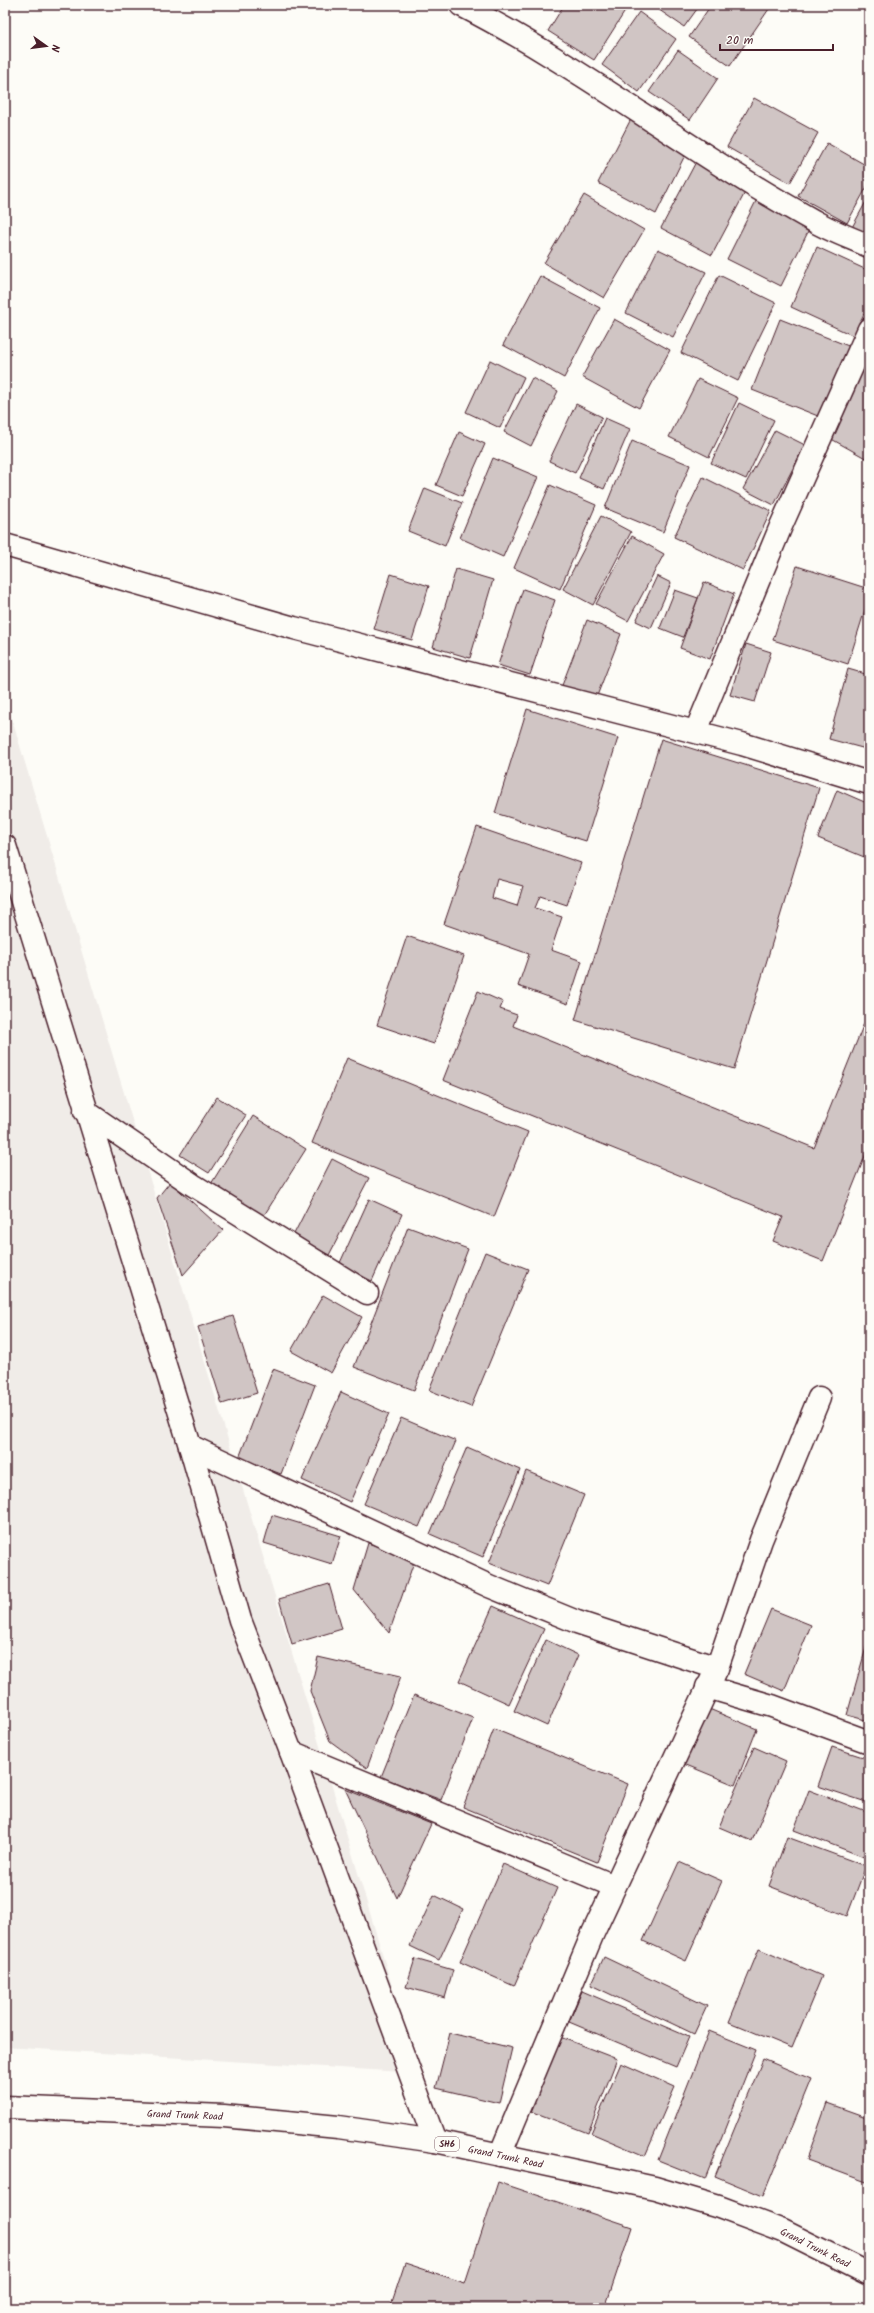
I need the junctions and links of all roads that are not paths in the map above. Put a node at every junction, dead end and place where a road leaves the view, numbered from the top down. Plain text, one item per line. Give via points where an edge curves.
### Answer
1 (465, 6) edge
2 (869, 246) edge
3 (869, 329) edge
4 (5, 545) edge
5 (696, 731) junction
6 (869, 783) edge
7 (5, 846) edge
8 (86, 1111) junction
9 (367, 1293) dead end
10 (819, 1398) dead end
11 (190, 1446) junction
12 (717, 1668) junction
13 (707, 1687) junction
14 (869, 1742) edge
15 (291, 1752) junction
16 (614, 1886) junction
17 (5, 2107) edge
18 (435, 2141) junction
19 (500, 2155) junction
20 (869, 2274) edge

1 - 2 street via 600,85 714,162 815,222
3 - 5 street via 781,526
4 - 5 street via 294,628
5 - 6 street
7 - 8 street
8 - 9 street via 193,1185
8 - 11 street
10 - 12 street via 761,1540
11 - 12 street via 490,1586 577,1622
11 - 15 street via 240,1620
12 - 13 street
13 - 14 street via 772,1706
13 - 16 street
15 - 16 street
15 - 18 street
16 - 19 street
17 - 18 street, Grand Trunk Road / SH6 via 224,2116 338,2127
18 - 19 street, Grand Trunk Road / SH6
19 - 20 street, Grand Trunk Road / SH6 via 656,2188 719,2207 783,2231

